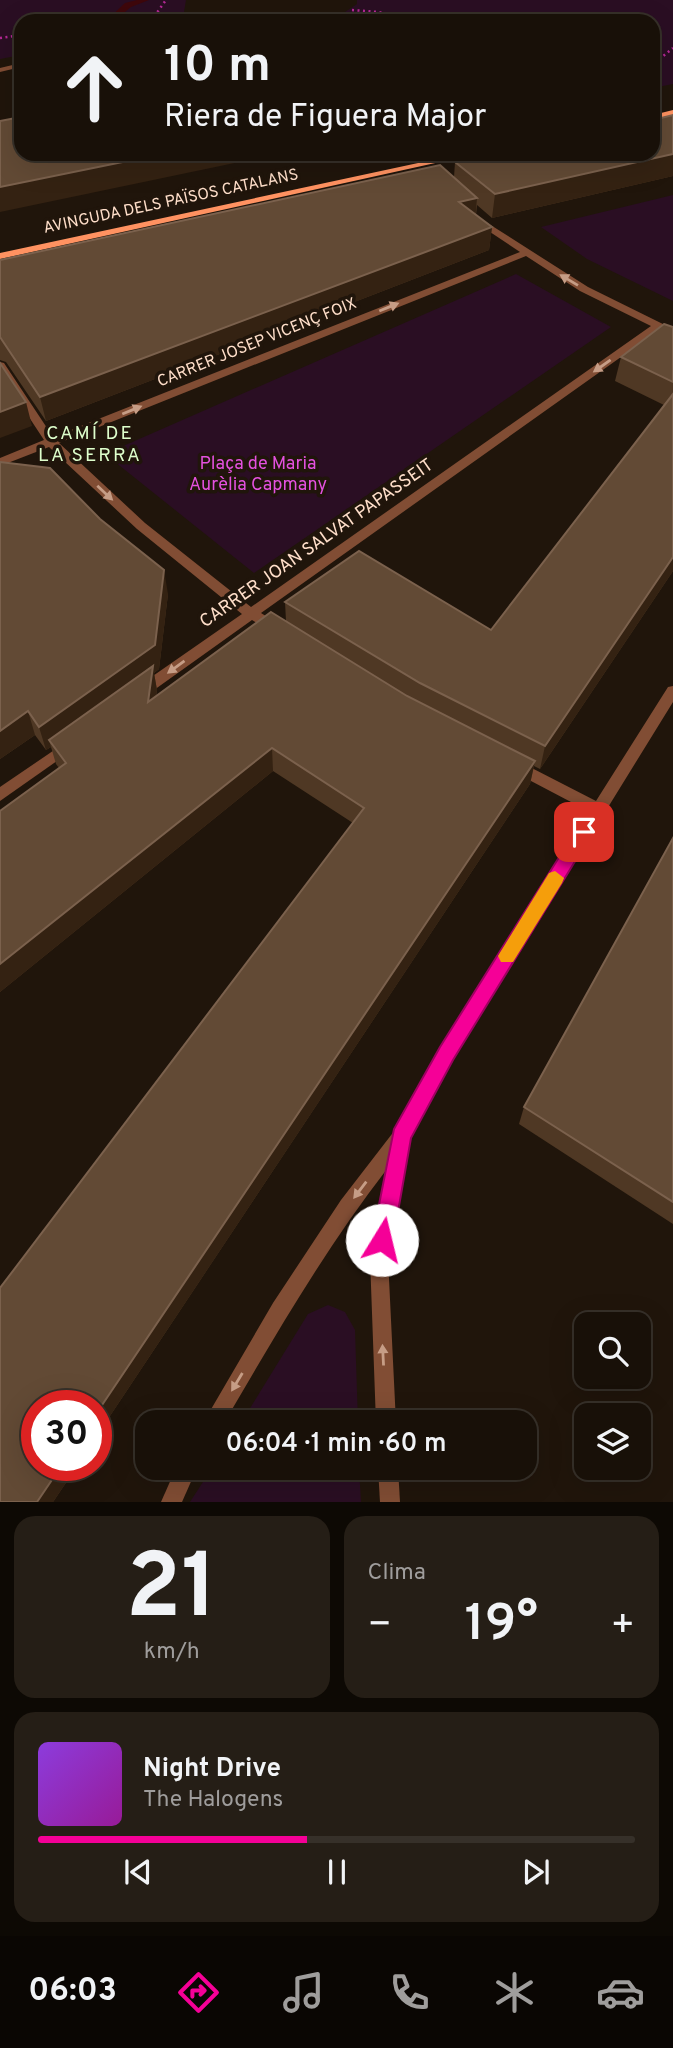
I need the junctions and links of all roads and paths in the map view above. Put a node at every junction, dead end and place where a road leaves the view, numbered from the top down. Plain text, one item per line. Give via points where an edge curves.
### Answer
1 (352, 10) dead end
2 (385, 14) edge
3 (447, 161) edge
4 (472, 215) edge
5 (524, 253) junction
6 (0, 256) edge
7 (658, 327) junction
8 (673, 333) edge
9 (0, 365) edge
10 (51, 442) junction
11 (0, 462) edge
12 (250, 612) junction
13 (285, 634) edge
14 (673, 691) edge
15 (130, 700) edge
16 (76, 739) edge
17 (499, 758) edge
18 (0, 795) edge
19 (598, 809) junction
20 (401, 1136) junction
21 (221, 1410) edge
22 (385, 1410) edge
23 (181, 1480) edge
24 (389, 1480) edge
25 (171, 1502) edge
26 (390, 1502) edge

1 - 2 path
3 - 6 street, AVINGUDA DELS PAÏSOS CATALANS
4 - 5 street
7 -> 5 street
10 -> 5 street, CARRER JOSEP VICENÇ FOIX
7 - 8 street
7 -> 12 street, CARRER JOAN SALVAT PAPASSEIT
9 - 10 street
10 - 11 street, CARRER JOSEP VICENÇ FOIX
10 -> 12 street via 141,526
12 - 13 street
12 -> 15 street, CARRER JOAN SALVAT PAPASSEIT
14 - 19 street
16 - 18 street
17 - 19 street
19 - 20 street via 446,1054
20 -> 21 street via 340,1218
22 -> 20 street via 379,1258
23 - 25 street
24 - 26 street

